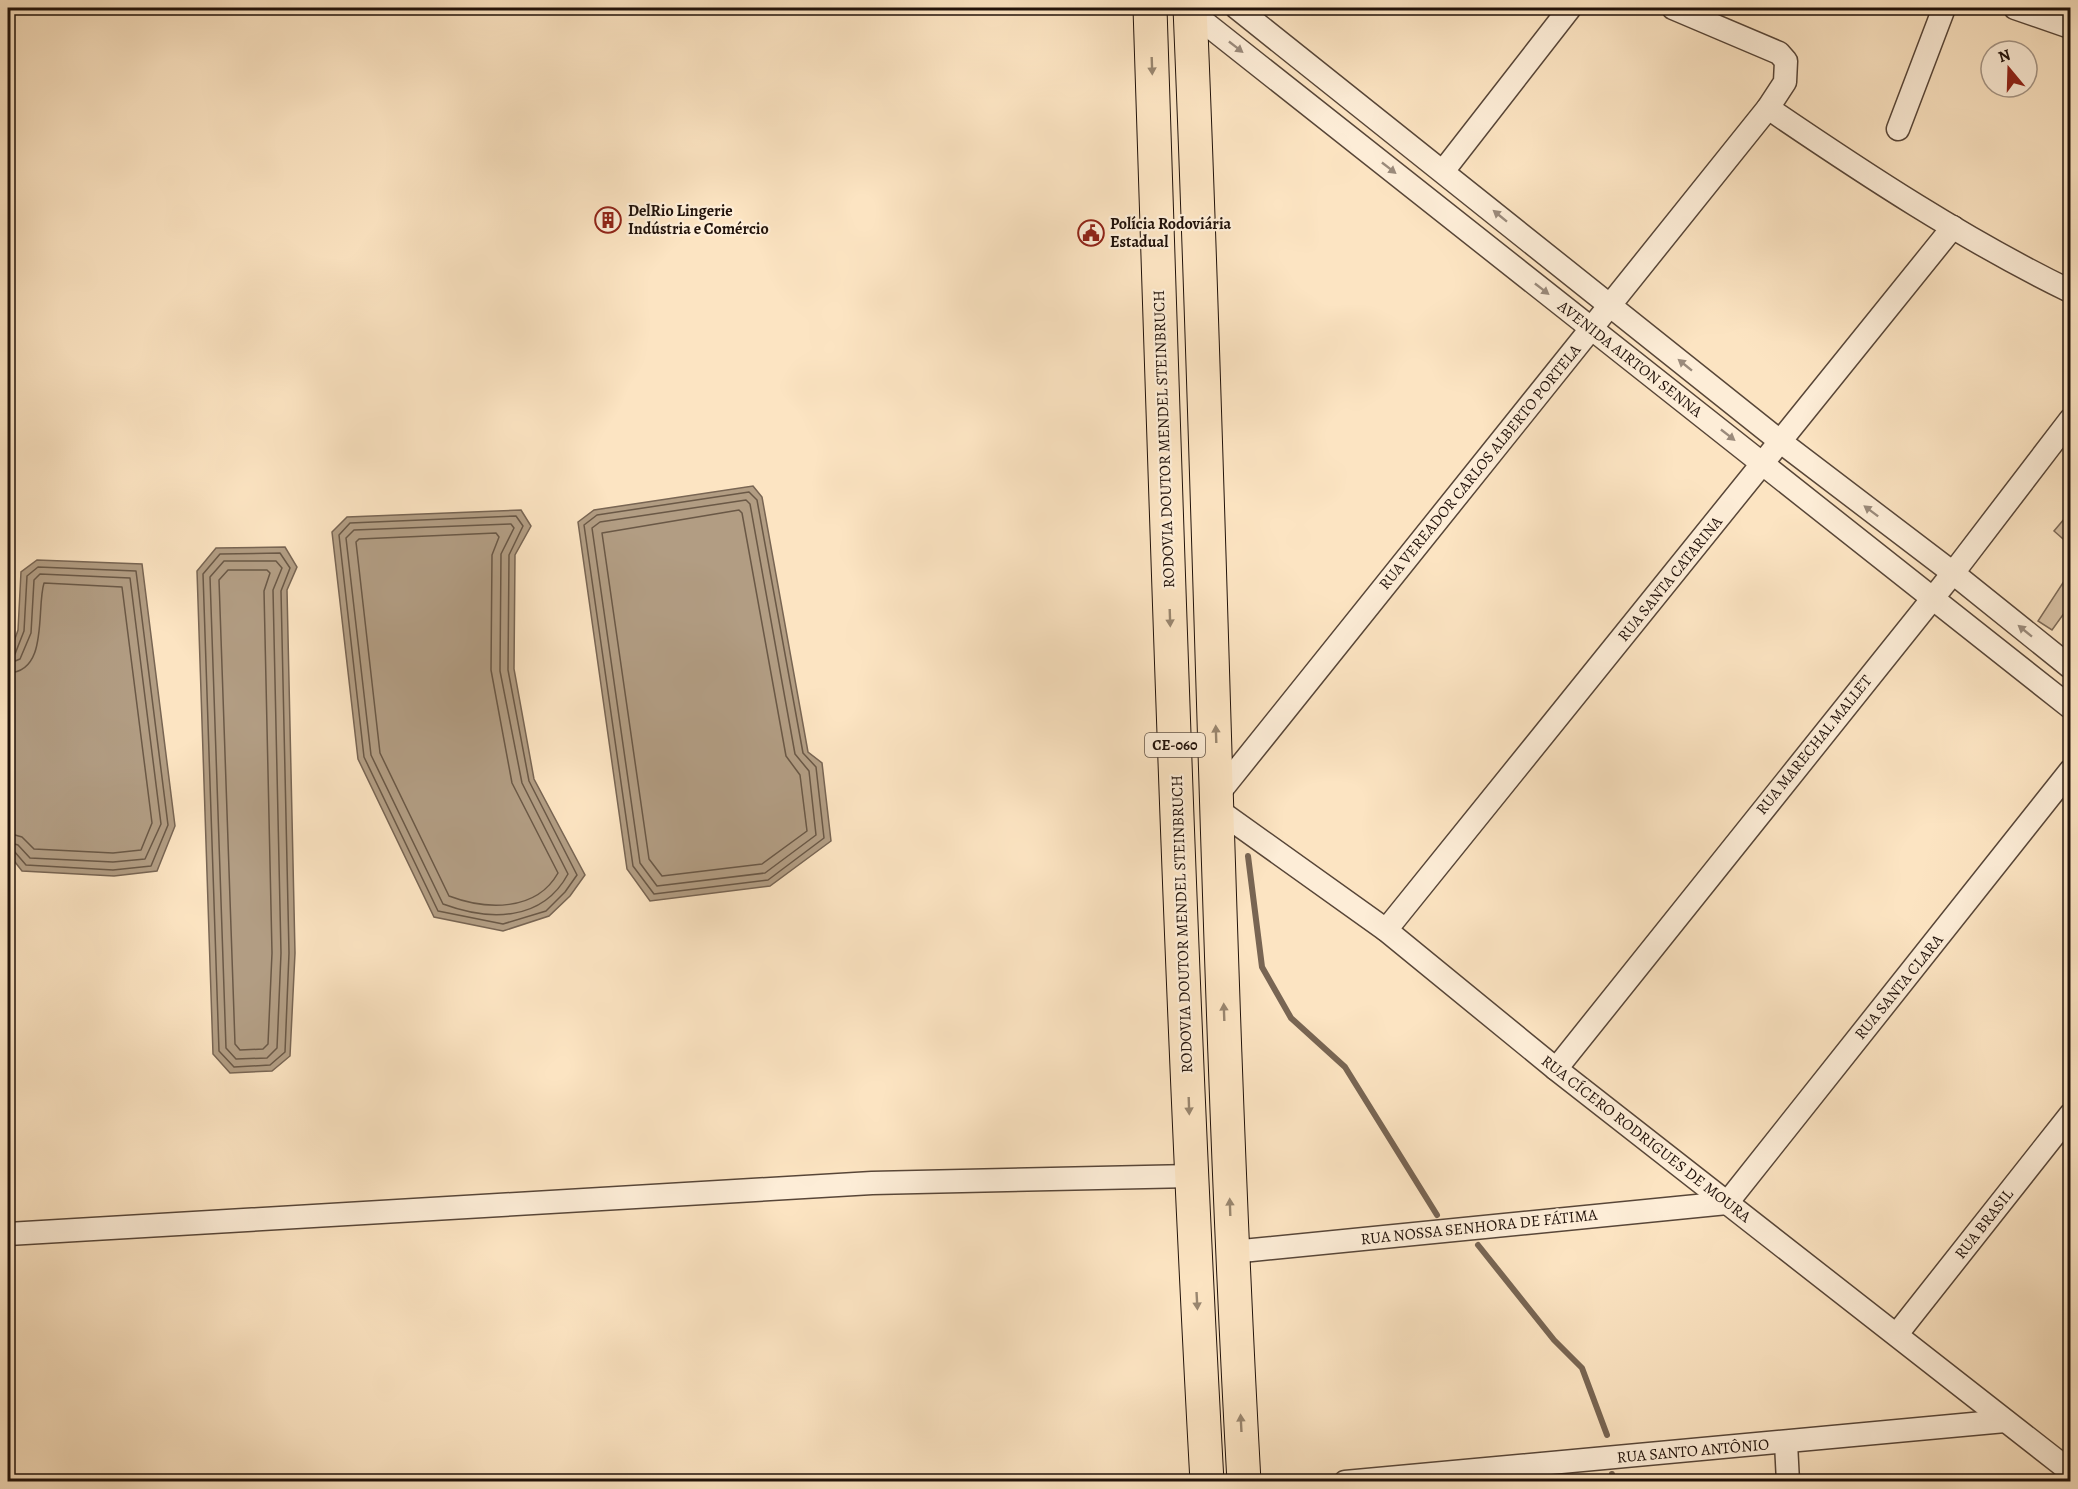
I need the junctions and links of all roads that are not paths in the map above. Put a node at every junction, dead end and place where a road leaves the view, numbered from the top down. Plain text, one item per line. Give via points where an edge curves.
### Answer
1 (1150, 8) edge
2 (1237, 8) edge
3 (1570, 8) edge
4 (1673, 8) edge
5 (1944, 8) edge
6 (2015, 8) edge
7 (1190, 9) edge
8 (2038, 11) edge
9 (2070, 27) edge
10 (1768, 108) junction
11 (1898, 129) dead end
12 (1444, 170) junction
13 (1476, 196) junction
14 (1457, 222) junction
15 (1953, 227) junction
16 (2070, 291) edge
17 (1609, 304) junction
18 (1591, 328) junction
19 (2070, 420) edge
20 (1781, 442) junction
21 (1764, 464) junction
22 (1953, 573) junction
23 (1931, 598) junction
24 (2070, 668) edge
25 (2070, 707) edge
26 (2070, 771) edge
27 (1218, 802) junction
28 (1386, 930) junction
29 (1556, 1069) junction
30 (2070, 1115) edge
31 (1192, 1176) junction
32 (1727, 1203) junction
33 (8, 1234) edge
34 (1232, 1252) junction
35 (1897, 1334) junction
36 (2005, 1421) junction
37 (1786, 1443) junction
38 (2070, 1471) edge
39 (1207, 1482) edge
40 (1244, 1482) edge
41 (1345, 1482) edge
42 (1788, 1482) edge

1 -> 31 highway, RODOVIA DOUTOR MENDEL STEINBRUCH / CE-060
2 - 12 street, AVENIDA AIRTON SENNA
3 - 12 street
4 - 10 street, RUA VEREADOR CARLOS ALBERTO PORTELA via 1779,53 1786,61 1785,82
5 - 11 street
6 - 8 street
7 -> 14 street, AVENIDA AIRTON SENNA
27 -> 7 highway, CE-060
8 - 9 street
10 - 15 street
10 - 17 street, RUA VEREADOR CARLOS ALBERTO PORTELA
12 - 13 street, AVENIDA AIRTON SENNA
13 - 14 street
17 -> 13 street, AVENIDA AIRTON SENNA
14 -> 18 street, AVENIDA AIRTON SENNA
15 - 16 street
15 - 20 street, RUA SANTA CATARINA
17 - 18 street, RUA VEREADOR CARLOS ALBERTO PORTELA
20 -> 17 street, AVENIDA AIRTON SENNA
18 -> 21 street, AVENIDA AIRTON SENNA
18 - 27 street, RUA VEREADOR CARLOS ALBERTO PORTELA
19 - 22 street, RUA MARECHAL MALLET
20 - 21 street, RUA SANTA CATARINA
22 -> 20 street, AVENIDA AIRTON SENNA
21 - 23 street, AVENIDA AIRTON SENNA
21 - 28 street, RUA SANTA CATARINA
22 - 23 street, RUA MARECHAL MALLET
24 -> 22 street, AVENIDA AIRTON SENNA
23 - 25 street, AVENIDA AIRTON SENNA
23 - 29 street, RUA MARECHAL MALLET
26 - 32 street, RUA SANTA CLARA
27 - 28 street, RUA CÍCERO RODRIGUES DE MOURA
34 -> 27 highway, CE-060
28 - 29 street, RUA CÍCERO RODRIGUES DE MOURA
29 - 32 street, RUA CÍCERO RODRIGUES DE MOURA
30 - 35 street, RUA BRASIL
31 - 33 street via 872,1183
31 -> 39 highway, RODOVIA DOUTOR MENDEL STEINBRUCH / CE-060
32 - 34 street, RUA NOSSA SENHORA DE FÁTIMA
32 - 35 street, RUA CÍCERO RODRIGUES DE MOURA
40 -> 34 highway, CE-060
35 - 36 street, RUA CÍCERO RODRIGUES DE MOURA
36 - 37 street, RUA SANTO ANTÔNIO
36 - 38 street, RUA CÍCERO RODRIGUES DE MOURA
37 - 41 street, RUA SANTO ANTÔNIO
37 - 42 street

